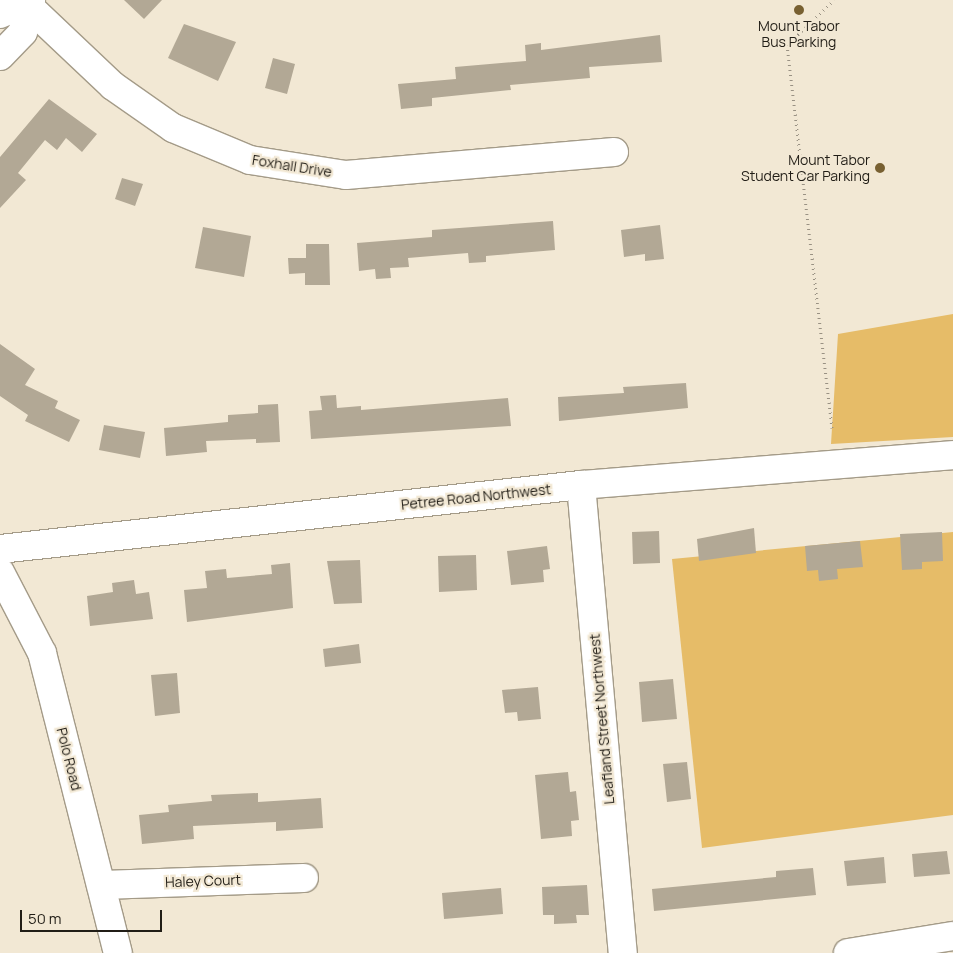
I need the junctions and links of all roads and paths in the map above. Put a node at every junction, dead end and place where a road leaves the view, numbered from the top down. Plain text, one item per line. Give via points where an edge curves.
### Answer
1 (834, 0) edge
2 (27, 2) edge
3 (0, 14) edge
4 (0, 56) edge
5 (614, 152) dead end
6 (832, 428) dead end
7 (953, 455) edge
8 (581, 485) junction
9 (0, 549) edge
10 (0, 572) edge
11 (304, 878) dead end
12 (102, 885) junction
13 (953, 936) edge
14 (118, 953) edge
15 (623, 953) edge
16 (848, 953) edge

1 - 6 path via 787,45
2 - 3 street
2 - 4 street via 23,32
2 - 5 street, Foxhall Drive via 113,86 173,128 250,160 346,175
7 - 8 street, Petree Road Northwest
8 - 9 street, Petree Road Northwest
8 - 15 street, Leafland Street Northwest
10 - 12 street, Polo Road via 42,653
11 - 12 street, Haley Court
12 - 14 street, Polo Road
13 - 16 street

